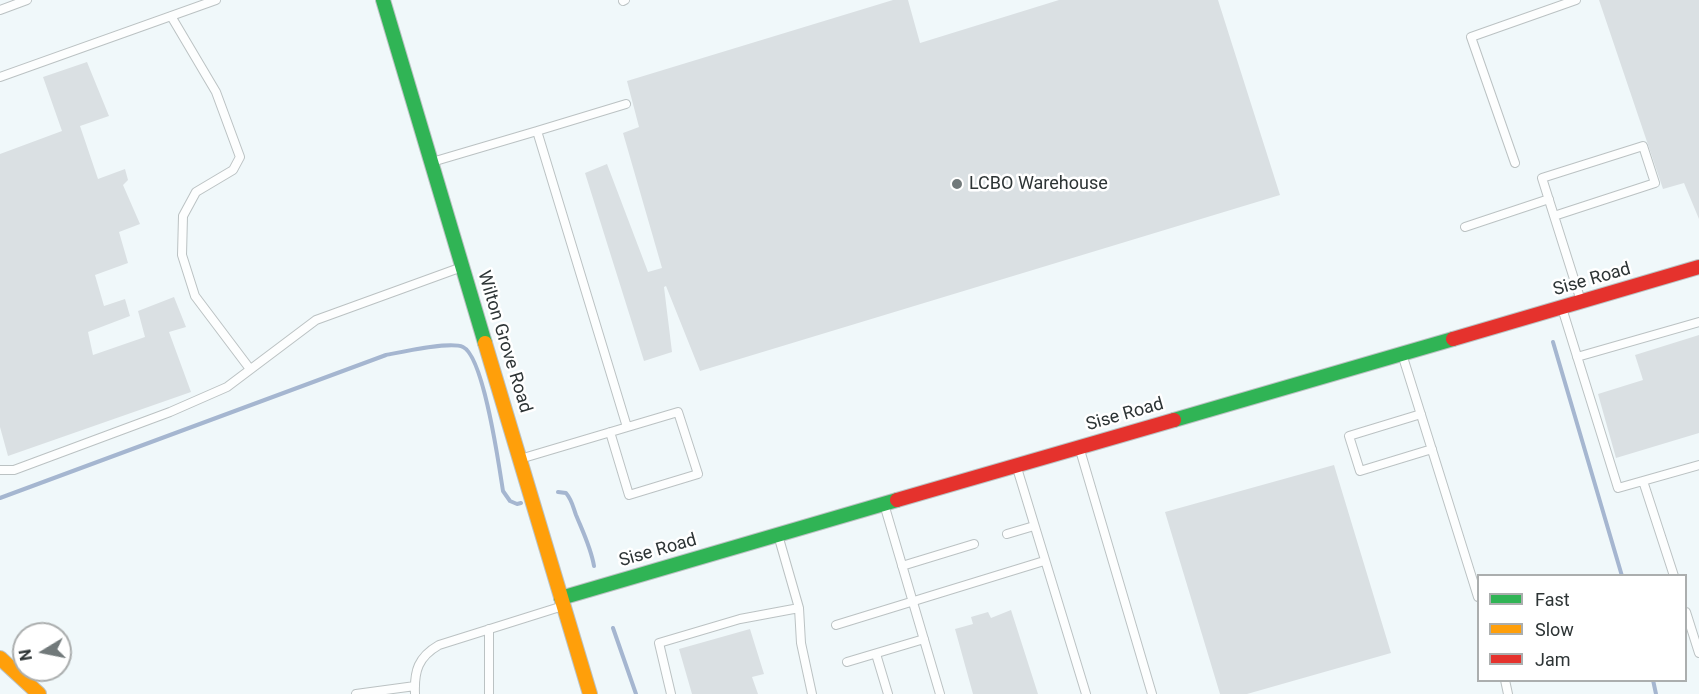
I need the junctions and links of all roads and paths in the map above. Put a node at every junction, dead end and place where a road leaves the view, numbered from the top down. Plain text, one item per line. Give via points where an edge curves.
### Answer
1 (27, 0) edge
2 (216, 0) edge
3 (383, 0) edge
4 (1576, 0) edge
5 (0, 10) edge
6 (171, 16) junction
7 (0, 77) edge
8 (626, 104) dead end
9 (537, 131) junction
10 (432, 162) junction
11 (1515, 163) dead end
12 (1549, 199) junction
13 (1554, 216) junction
14 (1465, 227) dead end
15 (463, 267) junction
16 (1699, 267) edge
17 (1581, 302) junction
18 (1562, 307) junction
19 (1699, 322) edge
20 (1402, 354) junction
21 (1578, 357) junction
22 (250, 369) junction
23 (1421, 414) junction
24 (627, 427) junction
25 (610, 432) junction
26 (1079, 447) junction
27 (1432, 449) junction
28 (520, 459) junction
29 (1017, 465) junction
30 (1699, 465) edge
31 (0, 470) edge
32 (1643, 481) junction
33 (884, 504) junction
34 (1034, 526) junction
35 (1007, 534) dead end
36 (778, 535) junction
37 (974, 544) dead end
38 (1044, 561) junction
39 (902, 566) junction
40 (1673, 574) edge
41 (1477, 591) edge
42 (912, 601) junction
43 (562, 602) junction
44 (798, 608) junction
45 (1687, 615) edge
46 (836, 625) dead end
47 (489, 629) junction
48 (924, 639) junction
49 (1699, 653) edge
50 (876, 654) junction
51 (0, 658) edge
52 (847, 662) dead end
53 (415, 690) edge
54 (39, 694) edge
55 (356, 694) edge
56 (489, 694) edge
57 (590, 694) edge
58 (671, 694) edge
59 (812, 694) edge
60 (888, 694) edge
61 (940, 694) edge
62 (1086, 694) edge
63 (1152, 694) edge

1 - 5 lane
2 - 6 lane
3 - 10 main road, Wilton Grove Road
4 - 11 lane via 1471,37
6 - 7 lane
6 - 22 lane via 216,92 240,157 233,170 196,192 183,216 182,255 195,296
8 - 9 lane
9 - 10 lane
9 - 24 lane
10 - 15 main road, Wilton Grove Road
12 - 13 lane
12 - 13 lane via 1542,178 1643,146 1655,183
12 - 14 lane
13 - 17 lane
15 - 22 lane via 316,320
15 - 28 main road, Wilton Grove Road
16 - 17 main road, Sise Road
17 - 18 main road, Sise Road
18 - 20 main road, Sise Road
18 - 21 lane
19 - 21 lane
20 - 23 lane
20 - 26 main road, Sise Road
21 - 32 lane via 1618,488
22 - 31 lane via 227,387 170,412 14,470
23 - 27 lane
23 - 27 lane via 1349,436 1360,471
24 - 25 lane
24 - 25 lane via 678,412 698,474 629,495
25 - 28 lane
26 - 29 main road, Sise Road
26 - 63 lane
27 - 41 lane
28 - 43 main road, Wilton Grove Road
29 - 33 main road, Sise Road
29 - 34 lane
30 - 32 lane
32 - 40 lane
33 - 36 main road, Sise Road
33 - 39 lane
34 - 35 lane
34 - 38 lane
36 - 43 main road, Sise Road
36 - 44 lane
37 - 39 lane
38 - 42 lane
38 - 62 lane
39 - 42 lane
42 - 46 lane
42 - 48 lane
43 - 47 lane
43 - 57 main road, Wilton Grove Road
44 - 58 lane via 659,643
44 - 59 lane
45 - 49 lane
47 - 53 lane via 427,652 414,678
47 - 56 lane
48 - 50 lane
48 - 61 lane
50 - 52 lane
50 - 60 lane
51 - 54 main road
53 - 55 lane

